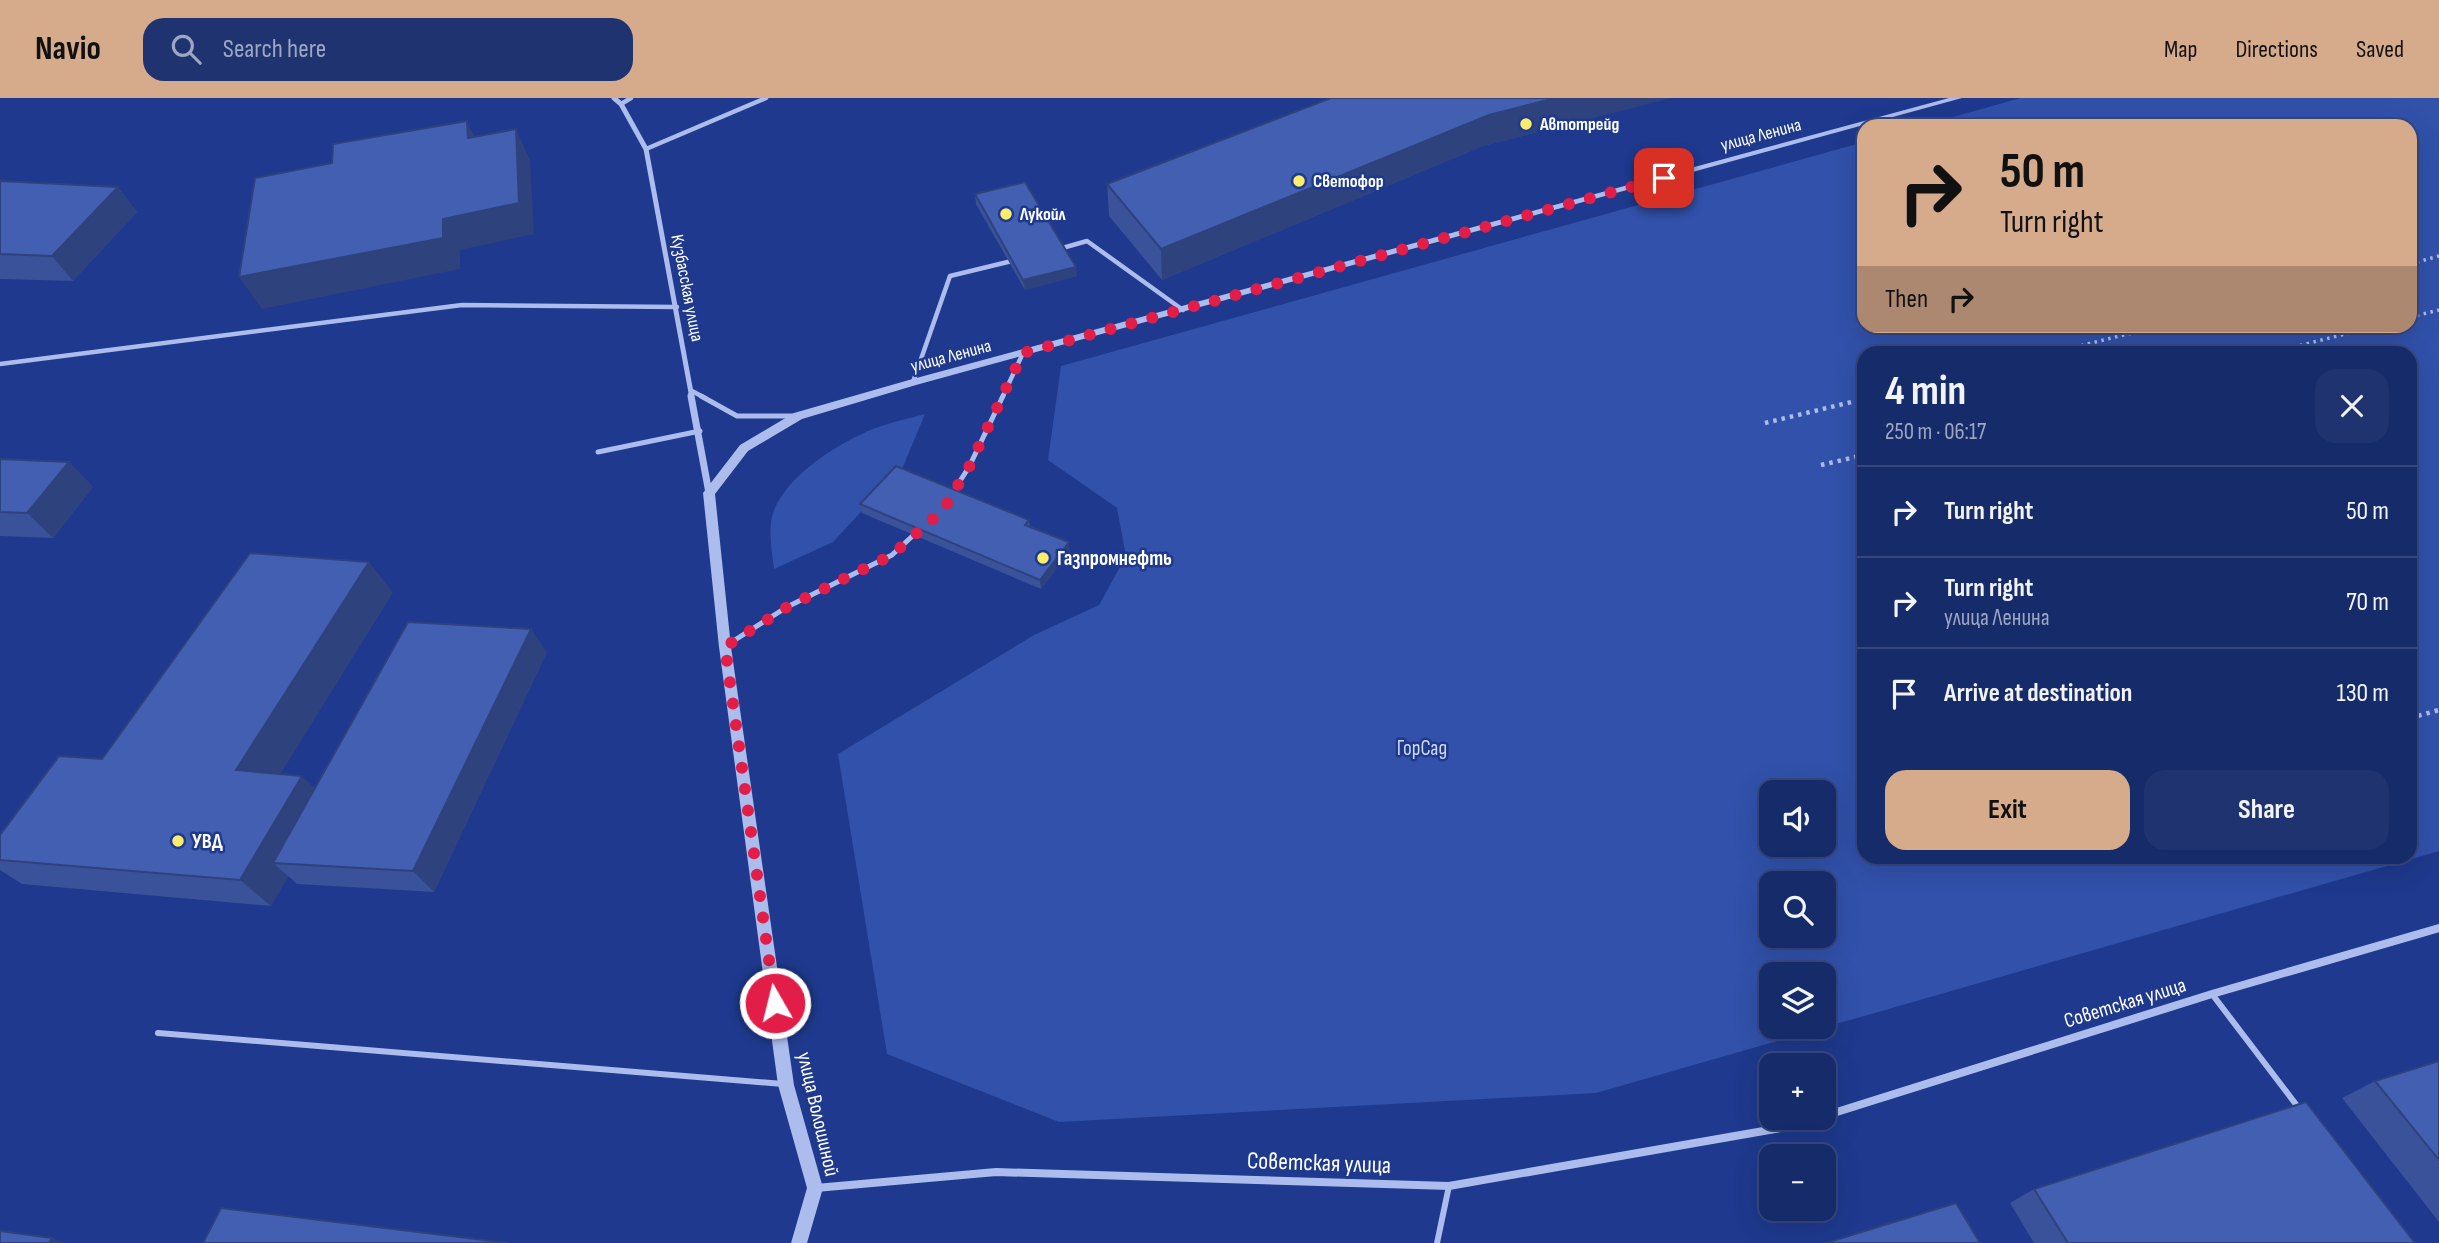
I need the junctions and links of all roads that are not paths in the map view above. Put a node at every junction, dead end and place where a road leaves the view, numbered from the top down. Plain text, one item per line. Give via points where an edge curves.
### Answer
1 (614, 98) edge
2 (631, 98) edge
3 (766, 98) edge
4 (1958, 98) edge
5 (621, 104) junction
6 (1881, 119) edge
7 (1857, 126) edge
8 (646, 149) junction
9 (1050, 251) edge
10 (1025, 257) edge
11 (677, 307) junction
12 (1183, 310) junction
13 (1023, 353) junction
14 (0, 364) edge
15 (913, 382) junction
16 (692, 391) junction
17 (798, 416) junction
18 (700, 431) junction
19 (598, 452) dead end
20 (709, 494) junction
21 (949, 499) edge
22 (922, 528) edge
23 (725, 647) junction
24 (2439, 928) edge
25 (2211, 994) junction
26 (158, 1033) dead end
27 (786, 1085) junction
28 (1836, 1112) edge
29 (2303, 1113) edge
30 (1769, 1130) edge
31 (1449, 1186) junction
32 (815, 1188) junction
33 (799, 1243) edge
34 (1437, 1243) edge

1 - 5 street, Кузбасская улица
2 - 5 lane
3 - 8 lane
4 - 6 street, улица Ленина
5 - 8 street, Кузбасская улица
7 - 12 street, улица Ленина
8 - 11 street, Кузбасская улица
9 - 12 lane via 1087,241
10 - 15 lane via 950,276
11 - 14 lane via 462,305
11 - 16 street, Кузбасская улица
12 - 13 street, улица Ленина
13 - 15 street, улица Ленина
13 - 21 lane
15 - 17 street, улица Ленина
16 - 17 lane via 737,416
16 - 18 street, Кузбасская улица
17 - 20 street, улица Ленина via 744,448
18 - 19 lane
18 - 20 street, Кузбасская улица
20 - 23 street, улица Волошиной
22 - 23 lane via 892,555 787,607
23 - 27 street, улица Волошиной
24 - 25 street, Советская улица
25 - 28 street, Советская улица
25 - 29 lane
26 - 27 lane
27 - 32 street, улица Волошиной
30 - 31 street, Советская улица
31 - 32 street, Советская улица via 996,1172
31 - 34 lane
32 - 33 street, улица Волошиной

